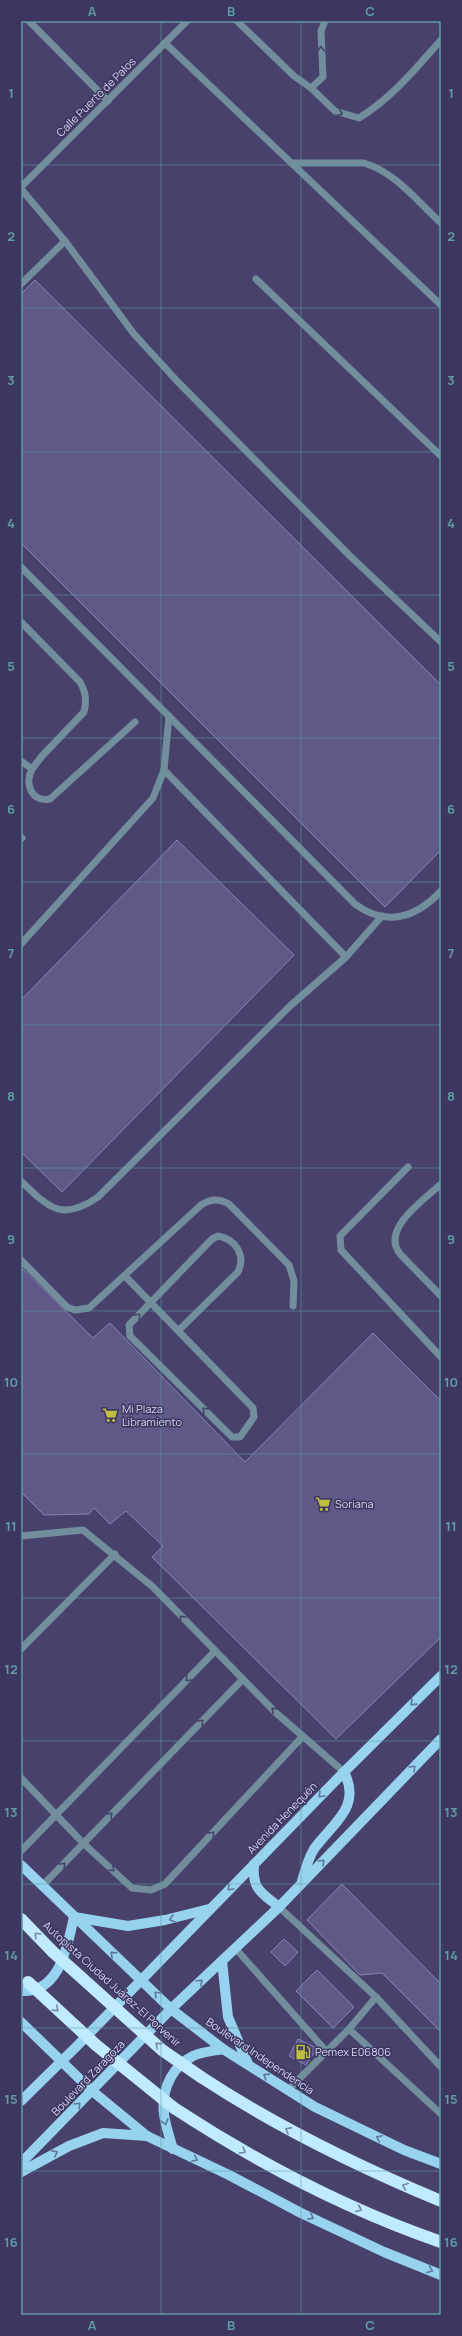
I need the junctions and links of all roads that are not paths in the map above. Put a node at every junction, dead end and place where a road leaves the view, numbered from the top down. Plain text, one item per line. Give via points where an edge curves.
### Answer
1 (29, 21) edge
2 (187, 21) edge
3 (237, 21) edge
4 (325, 21) edge
5 (441, 40) edge
6 (165, 43) junction
7 (311, 88) junction
8 (108, 101) junction
9 (292, 163) junction
10 (21, 188) edge
11 (441, 223) edge
12 (65, 241) junction
13 (256, 279) dead end
14 (21, 284) edge
15 (441, 305) edge
16 (441, 456) edge
17 (21, 567) edge
18 (21, 622) edge
19 (441, 642) edge
20 (169, 716) junction
21 (135, 722) dead end
22 (21, 761) edge
23 (32, 769) junction
24 (164, 770) junction
25 (441, 891) edge
26 (382, 916) junction
27 (21, 944) edge
28 (346, 957) junction
29 (408, 1167) dead end
30 (21, 1181) edge
31 (441, 1184) edge
32 (21, 1260) edge
33 (125, 1276) junction
34 (441, 1296) edge
35 (151, 1303) junction
36 (293, 1306) dead end
37 (180, 1330) junction
38 (441, 1357) edge
39 (21, 1536) edge
40 (115, 1554) junction
41 (21, 1649) edge
42 (215, 1651) junction
43 (441, 1676) edge
44 (243, 1679) junction
45 (303, 1736) junction
46 (441, 1739) edge
47 (344, 1772) junction
48 (21, 1778) edge
49 (57, 1815) junction
50 (83, 1843) junction
51 (21, 1851) edge
52 (254, 1864) junction
53 (21, 1865) edge
54 (302, 1883) junction
55 (42, 1886) junction
56 (279, 1907) junction
57 (209, 1909) junction
58 (74, 1918) junction
59 (21, 1919) edge
60 (236, 1949) junction
61 (222, 1961) junction
62 (21, 1976) edge
63 (142, 1980) junction
64 (21, 1991) edge
65 (376, 1997) junction
66 (171, 2009) junction
67 (21, 2022) edge
68 (349, 2029) junction
69 (223, 2048) junction
70 (326, 2051) junction
71 (62, 2062) junction
72 (248, 2064) junction
73 (441, 2067) edge
74 (91, 2090) junction
75 (288, 2090) junction
76 (21, 2101) edge
77 (441, 2114) edge
78 (147, 2136) junction
79 (173, 2149) junction
80 (21, 2163) edge
81 (441, 2164) edge
82 (21, 2172) edge
83 (441, 2202) edge
84 (441, 2242) edge
85 (441, 2275) edge

1 - 8 street
2 - 6 street, Calle Puerto de Palos
3 - 7 street via 294,76
7 -> 4 street via 323,77 321,31
7 -> 5 street via 335,111 359,118 388,97
6 - 8 street, Calle Puerto de Palos
6 - 9 street
8 - 10 street, Calle Puerto de Palos
9 - 11 street via 364,163 373,166 386,172
9 - 15 street
10 - 12 street
12 - 14 street
12 - 19 street via 134,334 177,381 349,555
13 - 16 street
17 - 20 street
18 - 23 street via 80,682 86,696 84,712
20 - 24 street
20 - 26 street via 355,904 366,912
21 - 23 street via 50,799 38,800 33,795 28,780
22 - 23 street
24 - 27 street via 153,798
24 - 28 street
25 - 26 street via 430,904 414,913 398,918
26 - 28 street
28 - 30 street via 290,1006 98,1197 85,1206 65,1211 52,1206 41,1200
29 - 38 street via 340,1236 339,1245
31 - 34 street via 401,1223 394,1234 393,1242 401,1255
32 - 33 street via 67,1307 75,1310 89,1308
33 - 35 street
33 - 36 street via 201,1205 208,1201 221,1200 289,1265 294,1281
35 - 37 street
35 - 37 street via 212,1239 218,1236 226,1237 241,1254 242,1264 238,1272
37 -> 35 street via 253,1408 254,1417 242,1435 232,1437 130,1336 129,1325
39 - 40 street via 83,1530
40 - 41 street
42 -> 40 street via 152,1587
42 - 44 street
42 -> 49 street
43 -> 47 main road, Avenida Henequén
45 -> 44 street
50 -> 44 street
45 - 47 street
50 -> 45 street via 132,1888 151,1890 164,1884
54 -> 46 main road
47 -> 52 main road, Avenida Henequén
47 - 54 main road via 350,1783 350,1800 309,1857
48 - 49 street
49 - 50 street
49 - 51 street
55 -> 50 street
52 - 56 main road via 254,1885
52 -> 57 main road, Avenida Henequén
53 - 55 main road, Boulevard Independencia
54 - 56 main road
55 - 58 main road, Boulevard Independencia
56 - 60 main road
56 - 65 street
57 -> 58 main road via 128,1926
57 - 63 main road, Avenida Henequén
63 -> 58 main road, Boulevard Independencia
58 - 64 main road via 67,1950 57,1973 45,1985 29,1992
83 -> 59 highway, Autopista Ciudad Juárez-El Porvenir, bridge via 380,2176 290,2132 201,2077 162,2050 53,1952
60 - 61 main road
60 - 70 street
66 -> 61 main road
61 - 72 main road via 228,2017
62 -> 84 highway, bridge via 96,2045 156,2094 229,2144 320,2193
66 -> 63 main road, Boulevard Independencia
63 - 71 main road
65 - 68 street
65 - 73 street
66 - 69 main road, Boulevard Independencia
66 - 74 main road, Boulevard Zaragoza
67 - 71 main road
68 - 70 street
68 - 77 street
69 - 72 main road, Boulevard Independencia
69 -> 79 main road via 193,2056 183,2062 165,2087 163,2115
70 - 75 street
71 - 74 main road
71 - 76 main road
75 -> 72 main road, Boulevard Independencia
74 - 78 main road
80 -> 74 main road, Boulevard Zaragoza
81 -> 75 main road, Boulevard Independencia via 404,2150 315,2107
78 - 79 main road
82 -> 78 main road via 68,2146 103,2133
79 -> 85 main road via 384,2252

